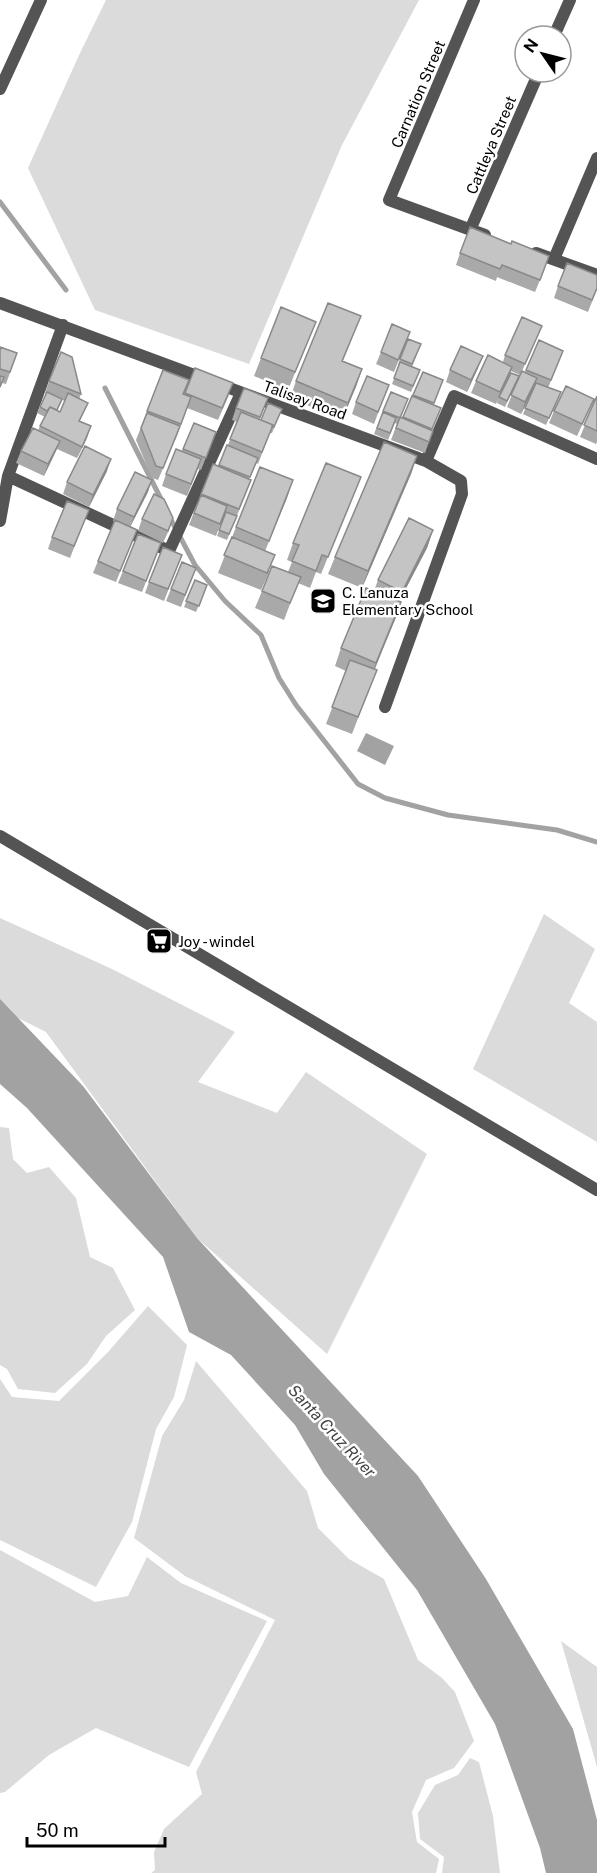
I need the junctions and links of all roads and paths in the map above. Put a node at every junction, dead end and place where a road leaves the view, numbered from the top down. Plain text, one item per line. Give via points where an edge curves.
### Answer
1 (41, 0) edge
2 (474, 0) edge
3 (570, 0) edge
4 (559, 24) edge
5 (6, 61) edge
6 (533, 84) edge
7 (0, 89) edge
8 (597, 158) edge
9 (470, 230) junction
10 (502, 241) edge
11 (523, 248) edge
12 (554, 260) junction
13 (597, 275) edge
14 (0, 303) edge
15 (63, 325) junction
16 (241, 393) junction
17 (597, 459) edge
18 (426, 461) junction
19 (8, 476) junction
20 (0, 520) edge
21 (385, 707) dead end
22 (0, 836) edge
23 (597, 1190) edge

1 - 5 street
2 - 9 street, Carnation Street via 389,200
3 - 4 street
5 - 7 street
6 - 9 street, Cattleya Street
8 - 12 street
9 - 10 street
11 - 12 street
12 - 13 street
14 - 15 street, Talisay Road
15 - 16 street, Talisay Road
15 - 19 street
16 - 18 street, Talisay Road
16 - 19 street via 169,551
17 - 18 street via 454,396
18 - 21 street, Talisay Road via 461,481 462,494
19 - 20 street
22 - 23 street

